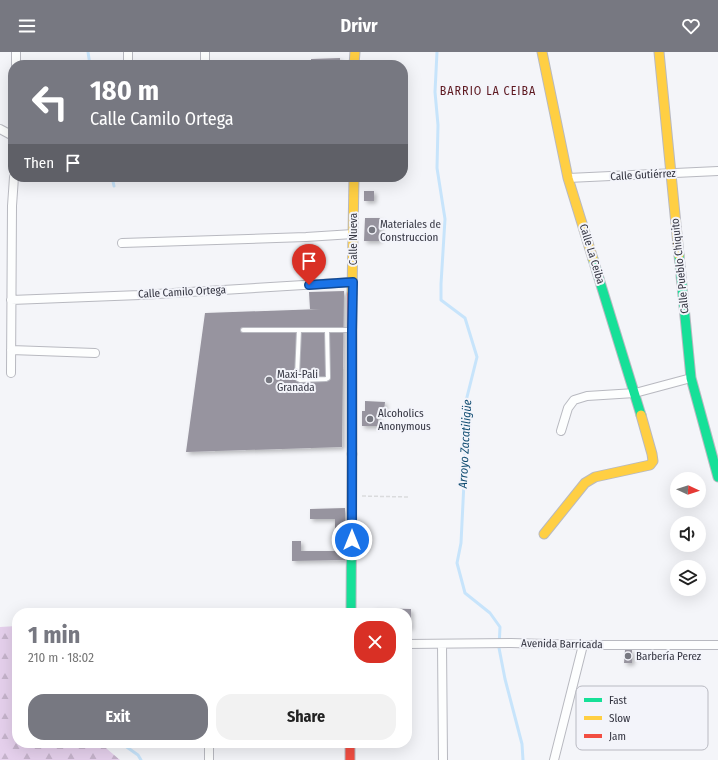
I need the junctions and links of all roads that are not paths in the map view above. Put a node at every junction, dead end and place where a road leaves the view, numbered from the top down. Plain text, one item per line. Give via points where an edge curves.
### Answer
1 (542, 52) edge
2 (659, 52) edge
3 (718, 171) edge
4 (670, 173) junction
5 (568, 178) junction
6 (14, 182) edge
7 (354, 182) edge
8 (353, 234) junction
9 (122, 243) dead end
10 (353, 282) junction
11 (11, 300) junction
12 (243, 330) dead end
13 (299, 330) junction
14 (328, 330) junction
15 (352, 330) junction
16 (11, 350) junction
17 (95, 353) dead end
18 (11, 373) dead end
19 (691, 378) junction
20 (635, 394) junction
21 (562, 431) dead end
22 (716, 464) edge
23 (718, 477) edge
24 (544, 534) dead end
25 (351, 608) edge
26 (412, 644) edge
27 (442, 644) junction
28 (582, 645) junction
29 (718, 645) edge
30 (209, 748) edge
31 (350, 748) edge
32 (209, 760) edge
33 (350, 760) edge
34 (443, 760) edge
35 (554, 760) edge

1 - 5 street, Calle La Ceiba
2 - 4 street, Calle Pueblo Chiquito
3 - 4 street, Calle Gutiérrez
4 - 5 street, Calle Gutiérrez
4 - 19 street, Calle Pueblo Chiquito
5 - 20 street, Calle La Ceiba
6 - 11 street
7 - 8 street, Calle Nueva
8 - 9 street
8 - 10 street, Calle Nueva
10 - 11 street, Calle Camilo Ortega
10 - 15 street, Calle Nueva
11 - 16 street
12 - 13 lane
13 - 14 lane
13 - 14 lane via 297,376 300,380 328,378
14 - 15 lane
15 - 25 street, Calle Nueva
16 - 17 street
16 - 18 street
19 - 20 street
19 - 22 street, Calle Pueblo Chiquito
20 - 21 street via 587,396 574,400 568,408
20 - 24 street, Calle La Ceiba via 652,461 650,464 595,477 585,482
22 - 23 street, Calle Pueblo Chiquito
26 - 27 street, Avenida Barricada
27 - 28 street, Avenida Barricada
27 - 34 street
28 - 29 street, Avenida Barricada
28 - 35 street
30 - 32 street
31 - 33 street

